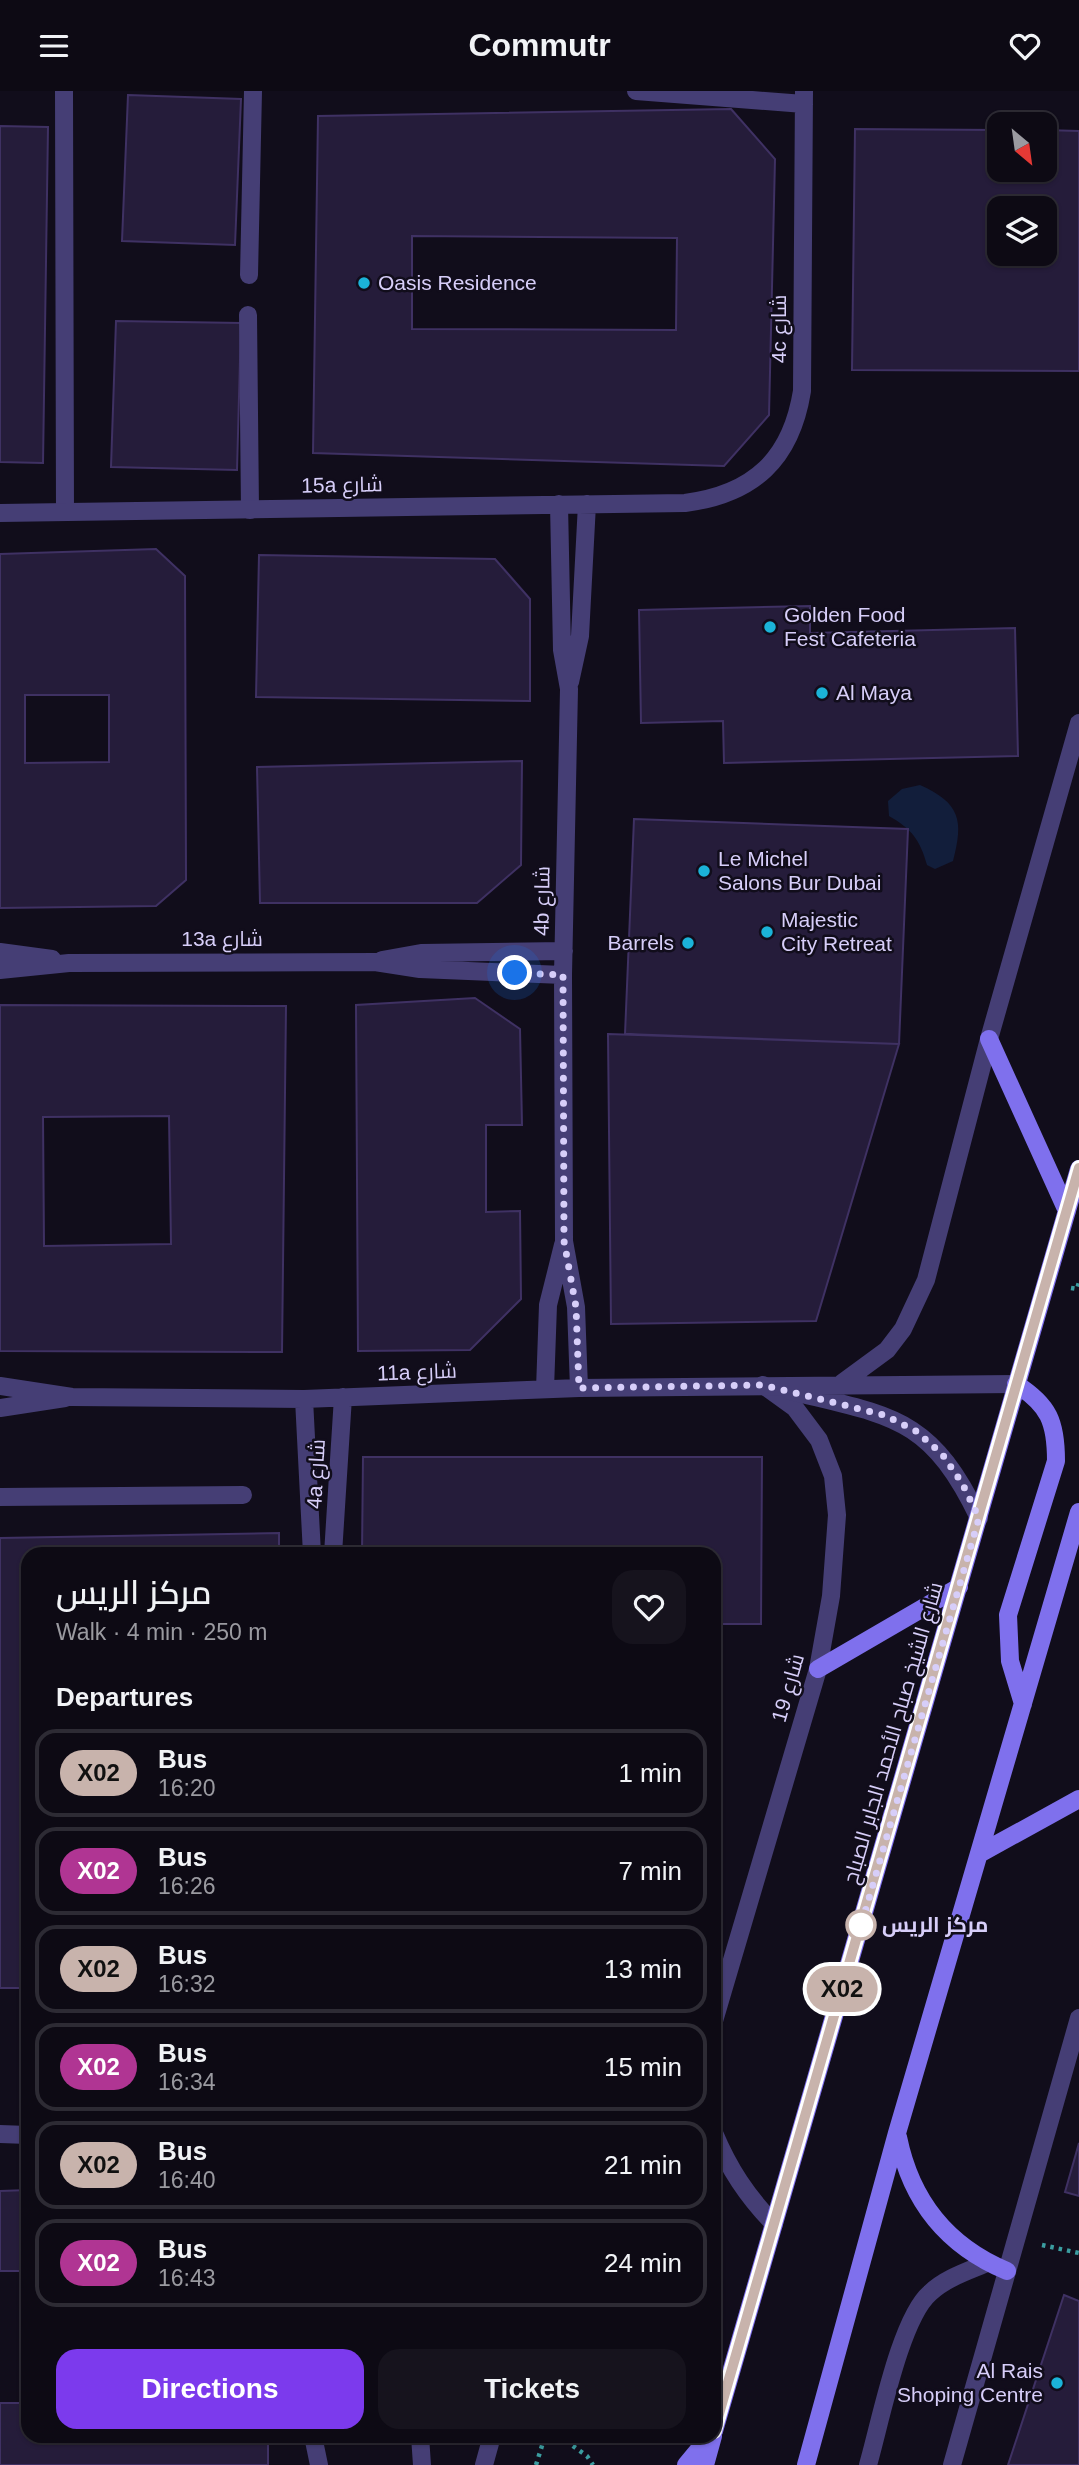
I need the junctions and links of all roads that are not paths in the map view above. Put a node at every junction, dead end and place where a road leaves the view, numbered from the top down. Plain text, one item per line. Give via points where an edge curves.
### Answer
1 (64, 91) edge
2 (253, 91) edge
3 (636, 91) edge
4 (804, 97) edge
5 (248, 275) dead end
6 (248, 316) dead end
7 (685, 503) joint
8 (559, 504) junction
9 (587, 504) junction
10 (250, 510) junction
11 (65, 512) junction
12 (0, 513) edge
13 (569, 689) junction
14 (1079, 723) edge
15 (564, 951) junction
16 (0, 952) edge
17 (375, 962) junction
18 (69, 963) junction
19 (0, 970) edge
20 (563, 975) junction
21 (989, 1039) junction
22 (1079, 1168) edge
23 (1067, 1211) junction
24 (564, 1241) junction
25 (841, 1384) junction
26 (1016, 1384) junction
27 (763, 1385) junction
28 (0, 1386) edge
29 (579, 1388) junction
30 (545, 1389) junction
31 (72, 1397) junction
32 (343, 1397) junction
33 (304, 1399) junction
34 (0, 1408) edge
35 (243, 1495) dead end
36 (0, 1497) edge
37 (1079, 1512) edge
38 (979, 1518) junction
39 (312, 1547) edge
40 (333, 1547) edge
41 (959, 1587) junction
42 (818, 1669) junction
43 (1023, 1704) junction
44 (1079, 1799) edge
45 (979, 1854) junction
46 (721, 1997) edge
47 (1079, 2018) edge
48 (897, 2133) junction
49 (0, 2134) edge
50 (21, 2135) edge
51 (721, 2149) edge
52 (774, 2224) junction
53 (987, 2263) junction
54 (1007, 2271) junction
55 (721, 2404) edge
56 (313, 2443) edge
57 (313, 2443) edge
58 (420, 2443) edge
59 (490, 2443) edge
60 (704, 2443) edge
61 (710, 2443) edge
62 (306, 2465) edge
63 (318, 2465) edge
64 (422, 2465) edge
65 (484, 2465) edge
66 (686, 2465) edge
67 (705, 2465) edge
68 (806, 2465) edge
69 (868, 2465) edge
70 (952, 2465) edge

1 - 11 street
2 - 5 street
3 - 4 street
4 - 7 street, 4c شارع via 802,391 798,416 775,461 756,478 711,500
6 - 10 street
7 - 9 street, 15a شارع
8 - 9 street, 15a شارع
8 - 10 street, 15a شارع
8 - 13 street, 4b شارع via 562,641
9 - 13 street, 4b شارع via 580,636
10 - 11 street, 15a شارع
11 - 12 street, 15a شارع
13 - 15 street, 4b شارع
14 - 21 street
15 - 17 street, 13a شارع via 421,953
15 - 20 street, 4b شارع
16 - 18 street, 13a شارع
17 - 18 street, 13a شارع
17 - 20 street, 13a شارع via 442,971
18 - 19 street, 13a شارع
20 - 24 street, 4b شارع
21 - 23 main road
21 - 25 street via 917,1305 887,1350
22 - 23 main road, شارع الشيخ صباح الأحمد الجابر الصباح
23 - 26 main road, شارع الشيخ صباح الأحمد الجابر الصباح
24 - 29 street, 4b شارع via 576,1307
24 - 30 street, 4b شارع via 548,1305
25 - 26 street, 11a شارع
25 - 27 street, 11a شارع
26 - 38 main road, شارع الشيخ صباح الأحمد الجابر الصباح
26 - 43 main road via 1035,1396 1049,1415 1056,1438 1056,1461 1008,1615 1010,1661
27 - 29 street, 11a شارع
27 - 38 street, 11a شارع via 884,1415 916,1431 942,1454
27 - 42 street, شارع 19 via 795,1408 819,1440 833,1476 837,1515 831,1596
28 - 31 street, 11a شارع
29 - 30 street, 11a شارع
30 - 32 street, 11a شارع
31 - 33 street, 11a شارع
31 - 34 street, 11a شارع
32 - 33 street, 11a شارع
32 - 40 street, 4a شارع
33 - 39 street, 4a شارع
35 - 36 street
37 - 43 main road
38 - 41 main road, شارع الشيخ صباح الأحمد الجابر الصباح
41 - 42 main road
41 - 52 main road, شارع الشيخ صباح الأحمد الجابر الصباح
42 - 46 street, شارع 19
43 - 45 main road
44 - 45 main road
45 - 48 main road
47 - 54 street
48 - 53 main road via 904,2166 929,2214 959,2246
48 - 68 main road
49 - 50 street
51 - 52 street via 748,2197
52 - 55 main road, شارع الشيخ صباح الأحمد الجابر الصباح
53 - 54 main road
53 - 69 street via 940,2285 913,2314
54 - 70 street
56 - 62 street
57 - 63 street
58 - 64 street
59 - 65 street
60 - 66 main road
61 - 67 main road, شارع الشيخ صباح الأحمد الجابر الصباح

